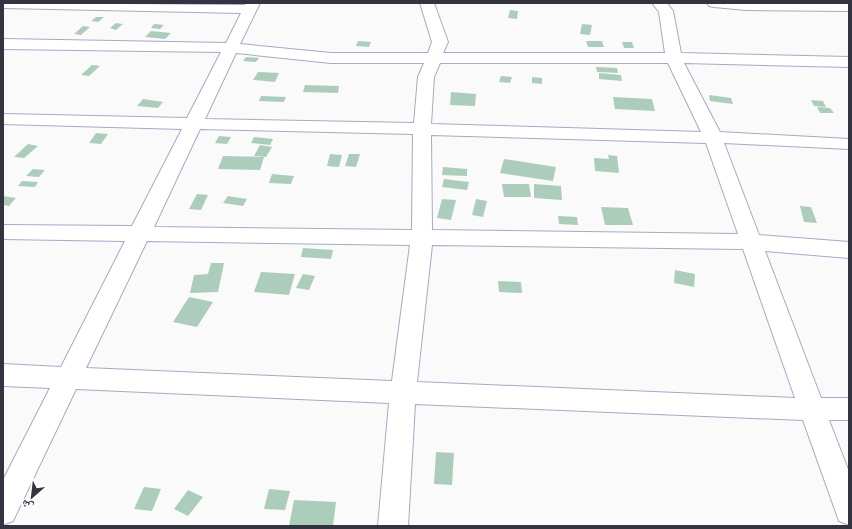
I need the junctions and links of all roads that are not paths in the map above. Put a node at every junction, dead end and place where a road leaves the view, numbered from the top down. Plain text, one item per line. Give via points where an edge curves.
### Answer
1 (427, 3) edge
2 (659, 3) edge
3 (714, 3) edge
4 (3, 4) edge
5 (251, 6) edge
6 (849, 7) edge
7 (3, 44) edge
8 (231, 48) junction
9 (674, 58) junction
10 (433, 59) junction
11 (849, 62) edge
12 (3, 119) edge
13 (194, 122) junction
14 (422, 129) junction
15 (714, 137) junction
16 (849, 144) edge
17 (3, 232) edge
18 (140, 233) junction
19 (422, 237) junction
20 (750, 242) junction
21 (849, 250) edge
22 (3, 376) edge
23 (68, 379) junction
24 (404, 393) junction
25 (812, 409) junction
26 (849, 409) edge
27 (3, 511) edge
28 (849, 511) edge
29 (393, 526) edge

1 - 10 street via 440,42
2 - 9 street via 666,11
3 - 6 street via 746,6
4 - 5 street
5 - 8 street
7 - 8 street
8 - 10 street via 331,58
8 - 13 street
9 - 10 street
9 - 11 street
9 - 15 street
10 - 14 street via 426,77
12 - 13 street
13 - 14 street
13 - 18 street
14 - 15 street
14 - 19 street
15 - 16 street
15 - 20 street
17 - 18 street
18 - 19 street
18 - 23 street
19 - 20 street
19 - 24 street
20 - 21 street
20 - 25 street
22 - 23 street
23 - 24 street
23 - 27 street
24 - 25 street
24 - 29 street
25 - 26 street
25 - 28 street

